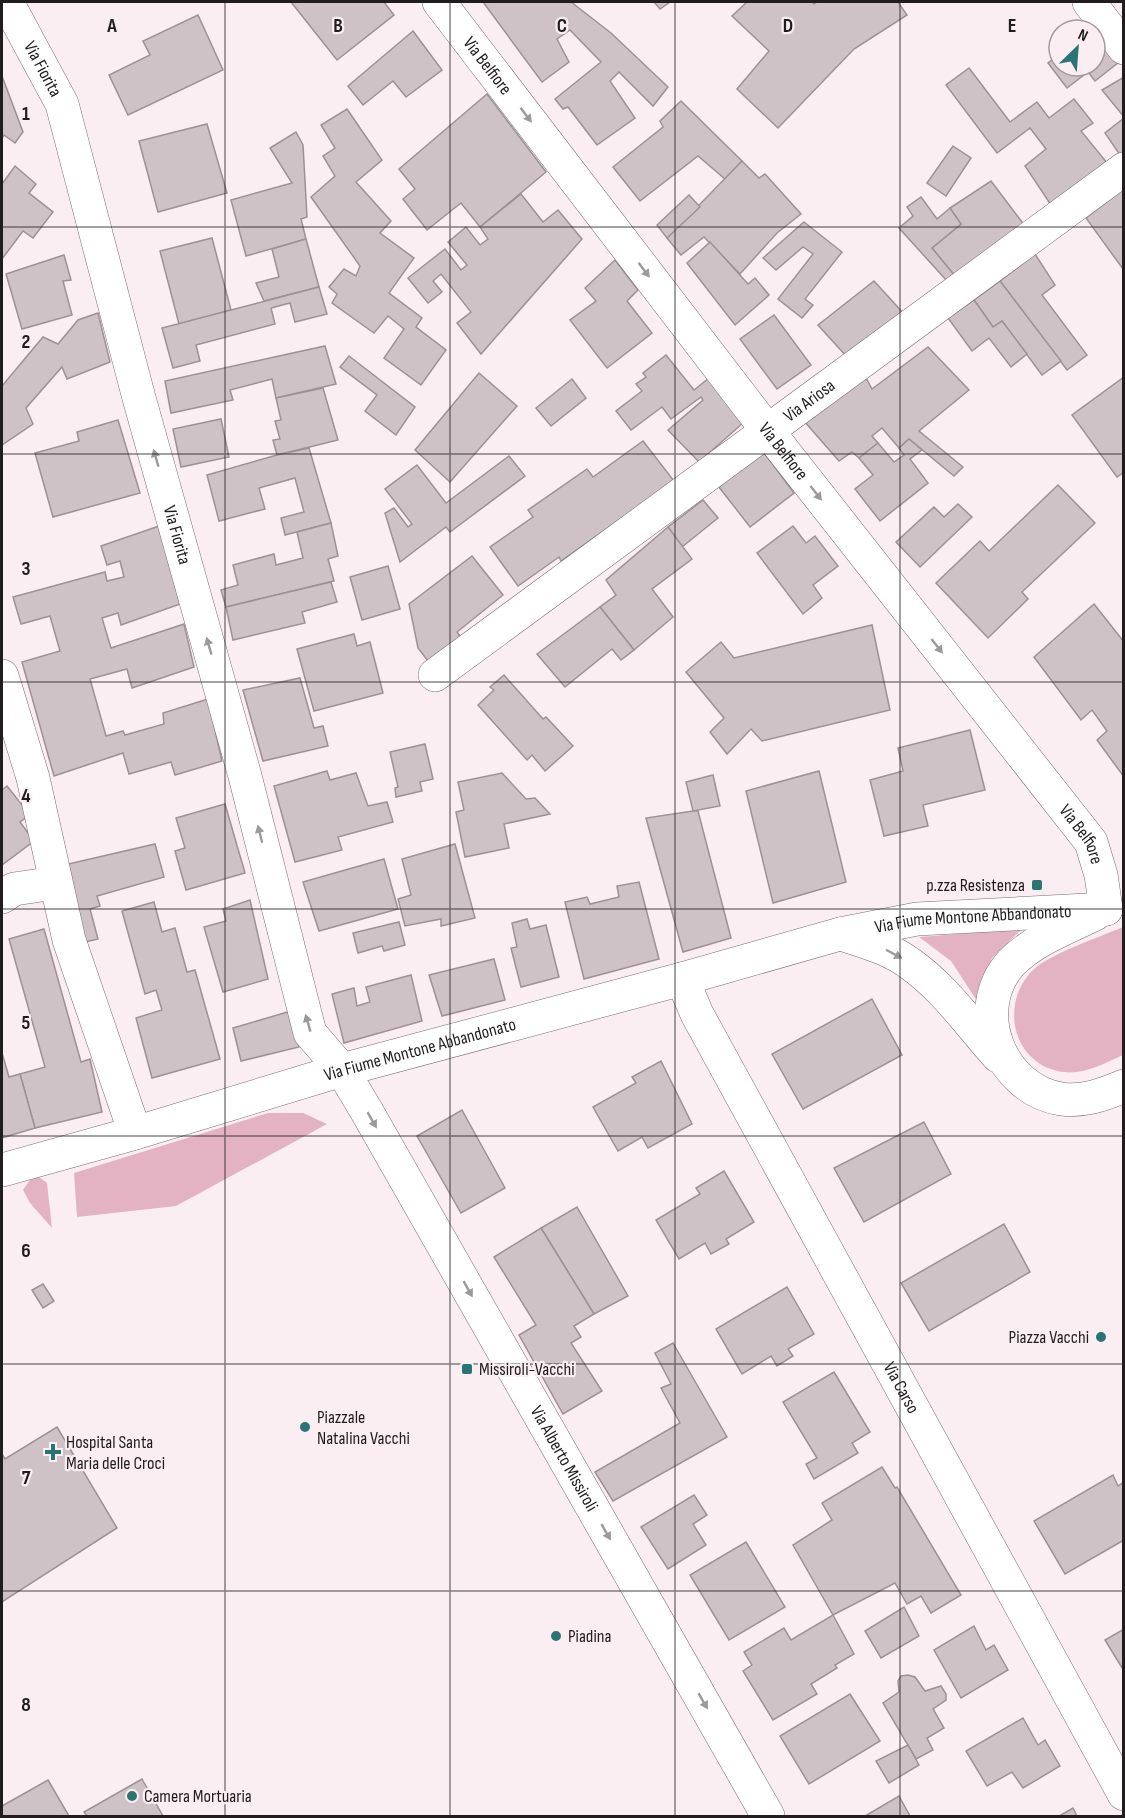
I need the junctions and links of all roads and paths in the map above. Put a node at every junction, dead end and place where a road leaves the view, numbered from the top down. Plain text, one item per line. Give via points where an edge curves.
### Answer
1 (7, 2) edge
2 (439, 2) edge
3 (1089, 2) edge
4 (1124, 48) edge
5 (1124, 169) edge
6 (767, 430) junction
7 (435, 675) dead end
8 (2, 676) edge
9 (55, 883) junction
10 (2, 897) edge
11 (1115, 905) edge
12 (840, 934) junction
13 (682, 980) junction
14 (342, 1070) junction
15 (1012, 1073) junction
16 (1124, 1086) edge
17 (135, 1133) junction
18 (2, 1170) edge
19 (1113, 1753) edge
20 (1124, 1794) edge
21 (768, 1816) edge

14 -> 1 street, Via Fiorita via 310,1033 245,776 62,104
2 -> 6 street, Via Belfiore
3 - 4 street
5 - 6 street, Via Ariosa
6 - 7 street, Via Ariosa
6 -> 11 street, Via Belfiore via 1091,842
8 - 9 street via 33,778
9 - 10 street via 14,889
9 - 17 street via 69,940
11 - 12 street, Via Fiume Montone Abbandonato via 917,919
11 - 15 street via 1032,946 1011,964 996,988 991,1015 995,1042
12 - 13 street, Via Fiume Montone Abbandonato
12 -> 15 street, Via Fiume Montone Abbandonato via 882,948 908,962 933,983
13 - 14 street, Via Fiume Montone Abbandonato
13 - 19 street, Via Carso via 697,1014
14 - 17 street, Via Fiume Montone Abbandonato
14 -> 21 street, Via Alberto Missiroli
15 - 16 street via 1034,1090 1060,1099 1086,1100
17 - 18 street, Via Fiume Montone Abbandonato
19 - 20 street, Via Carso

